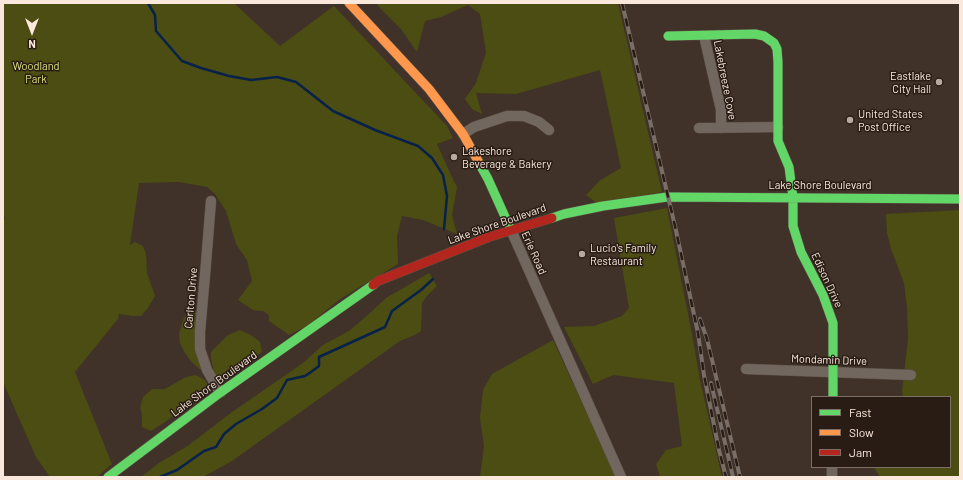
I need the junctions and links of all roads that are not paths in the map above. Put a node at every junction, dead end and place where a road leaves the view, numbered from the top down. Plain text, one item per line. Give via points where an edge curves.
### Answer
1 (349, 3) edge
2 (668, 36) dead end
3 (704, 36) junction
4 (778, 127) junction
5 (699, 128) dead end
6 (722, 128) junction
7 (549, 130) dead end
8 (463, 134) junction
9 (793, 197) junction
10 (960, 199) edge
11 (211, 201) dead end
12 (511, 230) junction
13 (746, 369) dead end
14 (834, 372) junction
15 (911, 375) dead end
16 (221, 392) junction
17 (833, 396) edge
18 (108, 477) edge
19 (621, 477) edge

1 - 8 main road, Erie Road via 429,89
2 - 3 main road, Lakebreeze Cove
3 - 4 main road, Lakebreeze Cove via 755,34 764,36 774,43 778,62
3 - 6 street, Lakebreeze Cove via 721,110
4 - 6 street, Lakebreeze Cove
4 - 9 main road, Lakebreeze Cove via 778,141 789,167
5 - 6 street, Lakebreeze Cove
7 - 8 street via 539,122 524,116 507,116 474,126
8 - 12 main road, Erie Road via 488,179
9 - 10 main road, Lake Shore Boulevard
9 - 12 main road, Lake Shore Boulevard via 667,197 564,214
9 - 14 main road, Edison Drive via 793,226 801,252 823,295 833,324
11 - 16 street, Carlton Drive via 200,349 207,370
12 - 16 main road, Lake Shore Boulevard via 378,281
12 - 19 street, Erie Road
13 - 14 street, Mondamin Drive
14 - 15 street, Mondamin Drive
14 - 17 main road, Edison Drive
16 - 18 main road, Lake Shore Boulevard

